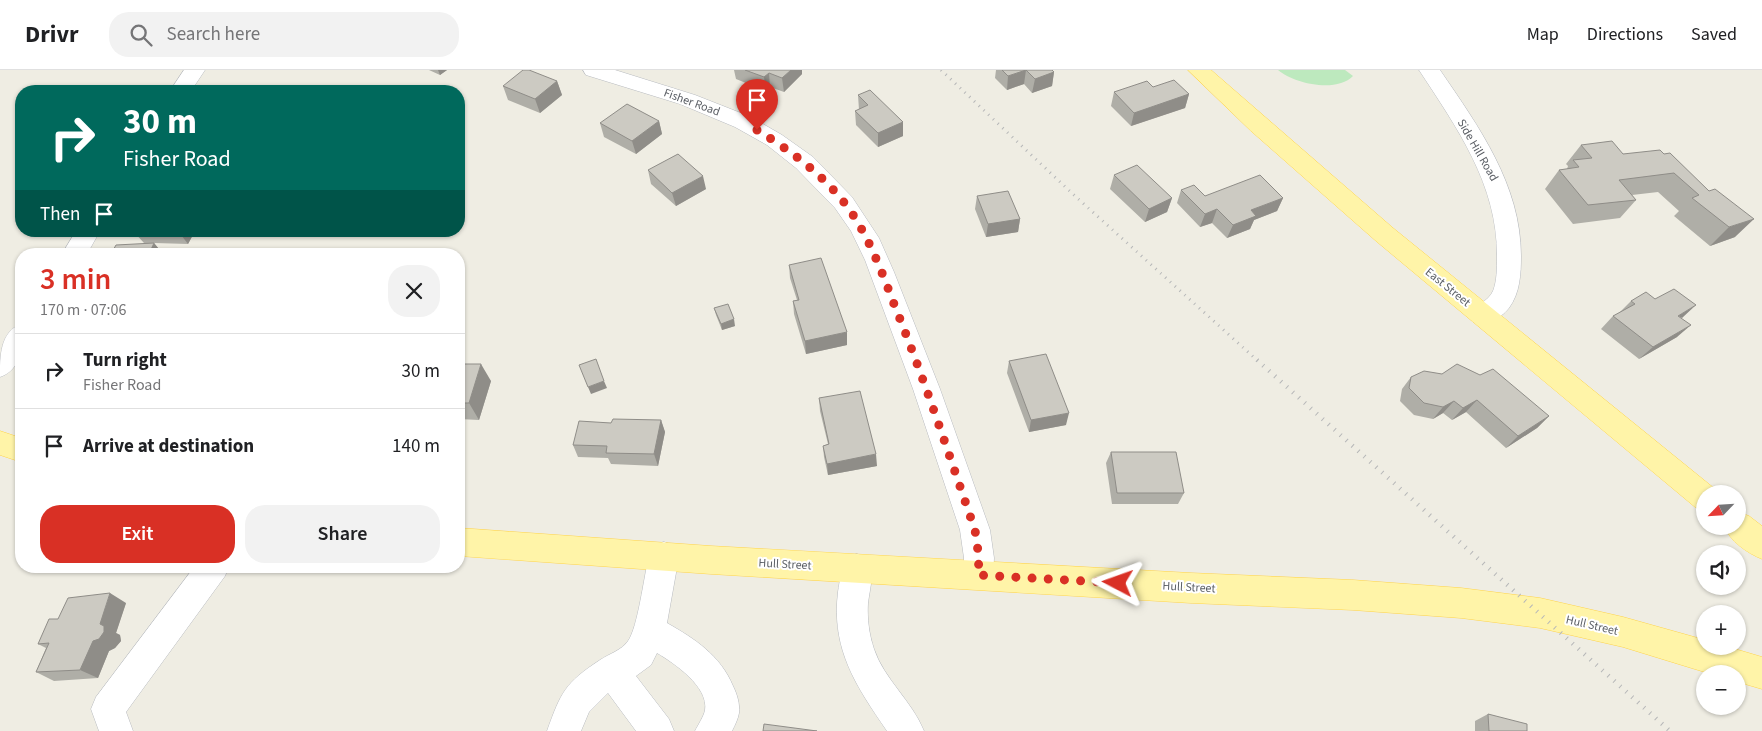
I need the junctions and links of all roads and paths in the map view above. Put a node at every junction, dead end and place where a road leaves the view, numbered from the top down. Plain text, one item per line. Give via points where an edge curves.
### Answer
1 (195, 70) edge
2 (593, 70) edge
3 (1198, 70) edge
4 (1429, 70) edge
5 (184, 85) edge
6 (84, 237) edge
7 (78, 248) edge
8 (1482, 315) junction
9 (15, 343) edge
10 (0, 366) edge
11 (0, 443) edge
12 (15, 448) edge
13 (1696, 491) edge
14 (1746, 532) edge
15 (465, 542) edge
16 (1762, 545) edge
17 (664, 556) junction
18 (856, 568) junction
19 (209, 573) edge
20 (978, 575) junction
21 (648, 630) junction
22 (612, 672) junction
23 (1762, 673) edge
24 (116, 731) edge
25 (564, 731) edge
26 (657, 731) edge
27 (712, 731) edge
28 (907, 731) edge

1 - 5 street
2 - 20 street, Fisher Road via 691,100 744,122 817,174 855,217 871,246 907,336 975,530
3 - 8 main road, East Street via 1320,180
4 - 8 street, Side Hill Road via 1492,170 1504,204 1509,243 1508,284 1500,303
6 - 7 street
8 - 13 main road, East Street
9 - 10 street
11 - 12 main road
14 - 16 main road
15 - 17 main road, Hull Street
17 - 18 main road, Hull Street
17 - 21 street
18 - 20 main road, Hull Street
18 - 28 street via 852,619 859,653
19 - 24 street via 108,709
20 - 23 main road, Hull Street via 1462,603 1540,613 1623,632
21 - 22 street via 639,654
21 - 27 street via 691,656 718,689 724,713
22 - 25 street via 582,693 574,703
22 - 26 street

